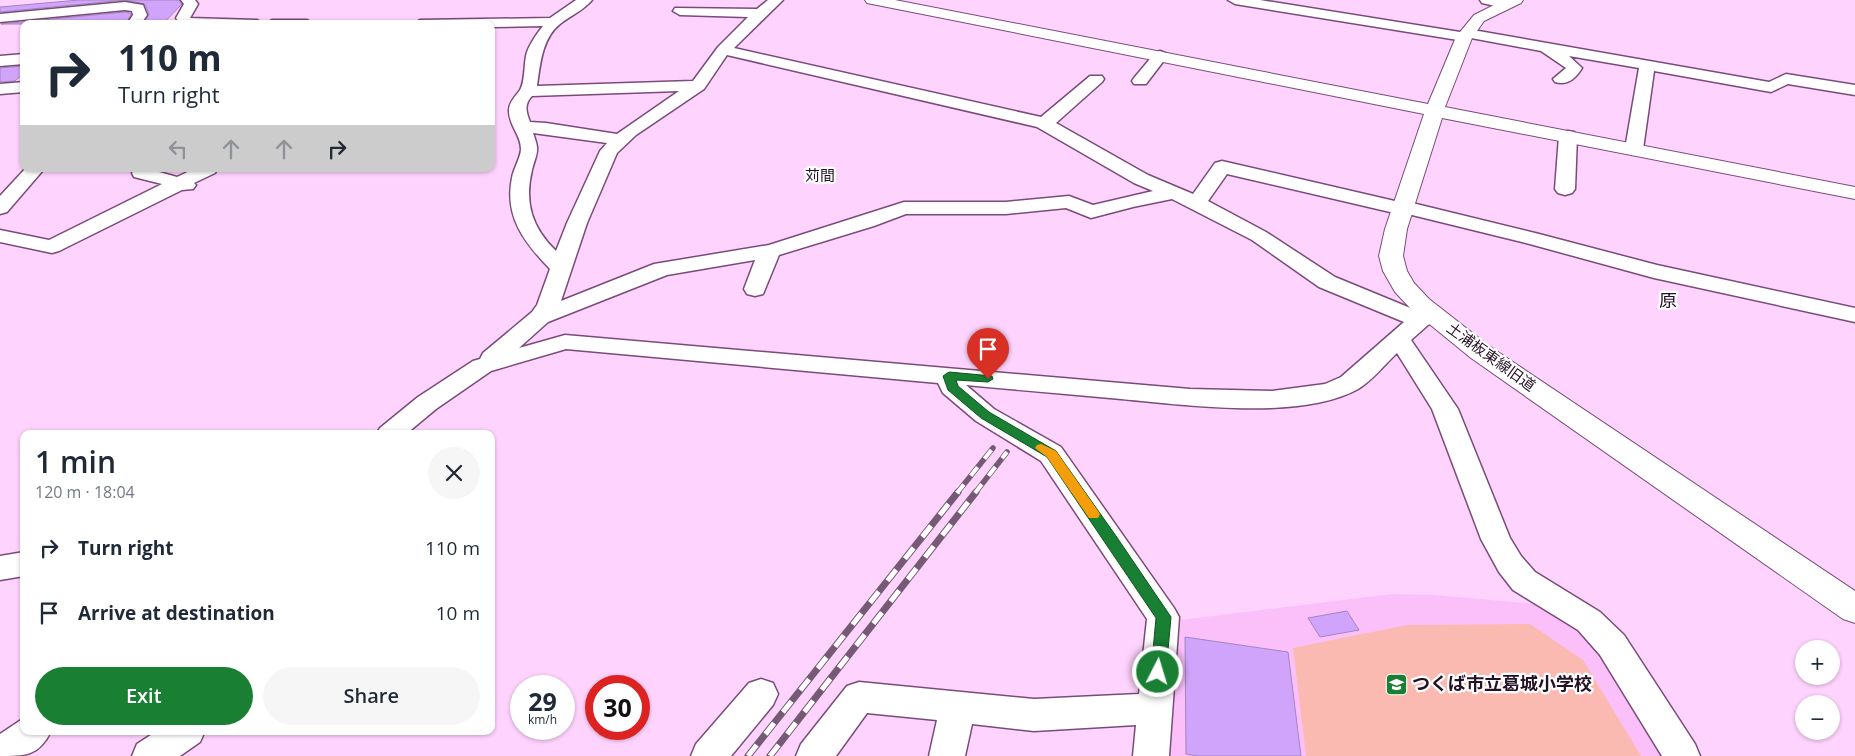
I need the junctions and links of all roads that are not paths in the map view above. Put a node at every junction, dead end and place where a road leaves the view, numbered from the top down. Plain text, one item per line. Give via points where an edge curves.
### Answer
1 (55, 0) edge
2 (63, 0) edge
3 (188, 0) edge
4 (585, 0) edge
5 (776, 0) edge
6 (872, 0) edge
7 (1235, 0) edge
8 (1503, 1) edge
9 (0, 6) edge
10 (74, 11) junction
11 (680, 11) dead end
12 (760, 13) junction
13 (26, 15) junction
14 (0, 18) edge
15 (64, 20) edge
16 (137, 20) edge
17 (183, 20) edge
18 (495, 21) edge
19 (553, 22) junction
20 (6, 31) dead end
21 (1466, 35) junction
22 (1547, 47) junction
23 (723, 50) junction
24 (1160, 56) junction
25 (0, 61) edge
26 (20, 61) edge
27 (20, 64) edge
28 (1647, 65) junction
29 (1096, 79) dead end
30 (1561, 79) dead end
31 (1140, 82) dead end
32 (0, 86) edge
33 (698, 86) junction
34 (20, 87) edge
35 (1855, 90) edge
36 (528, 91) junction
37 (1435, 110) junction
38 (1043, 123) junction
39 (521, 127) junction
40 (1568, 136) junction
41 (621, 140) junction
42 (1634, 150) junction
43 (32, 172) edge
44 (142, 172) edge
45 (202, 172) edge
46 (180, 183) junction
47 (200, 189) dead end
48 (1565, 189) dead end
49 (1175, 192) junction
50 (1855, 193) edge
51 (1197, 203) junction
52 (0, 208) edge
53 (1403, 208) junction
54 (0, 236) edge
55 (772, 251) junction
56 (560, 267) junction
57 (755, 290) dead end
58 (1855, 314) edge
59 (540, 317) junction
60 (1426, 317) junction
61 (1398, 341) junction
62 (482, 366) junction
63 (949, 376) junction
64 (394, 430) edge
65 (20, 565) edge
66 (0, 568) edge
67 (1855, 609) edge
68 (761, 694) dead end
69 (958, 708) junction
70 (1155, 709) junction
71 (27, 735) edge
72 (181, 735) edge
73 (0, 754) edge
74 (150, 756) edge
75 (709, 756) edge
76 (814, 756) edge
77 (947, 756) edge
78 (1151, 756) edge
79 (1682, 756) edge

1 - 2 street
1 - 9 street
3 - 17 street via 191,4
4 - 19 street
5 - 12 street
6 - 24 street
7 - 21 street via 1409,34
8 - 21 street, 土浦板東線旧道 via 1478,18
10 - 13 street
10 - 15 street
10 - 16 street via 125,6 138,8 140,15
11 - 12 street
12 - 23 street
13 - 14 street
13 - 20 street
18 - 19 street
19 - 36 street via 534,54
21 - 22 street
21 - 37 street, 土浦板東線旧道
22 - 28 street
22 - 30 street via 1574,68 1570,75
23 - 33 street
23 - 38 street
24 - 31 street
24 - 37 street
25 - 26 street
27 - 32 street
28 - 35 street via 1771,87 1786,79
28 - 42 street
29 - 38 street
32 - 34 street
33 - 36 street
33 - 41 street via 630,130
36 - 39 street via 521,98 517,110
37 - 40 street
37 - 53 street, 土浦板東線旧道
38 - 49 street via 1141,179
39 - 41 street
39 - 56 street via 530,149 521,174 520,208 530,233
40 - 42 street
40 - 48 street
41 - 56 street via 609,151
42 - 50 street
43 - 52 street
44 - 46 street
45 - 46 street
46 - 47 street
46 - 54 street via 52,247
49 - 51 street
49 - 55 street via 1091,212 1069,202 1006,208 904,208
51 - 53 street via 1222,167
51 - 60 street via 1259,236 1327,282
53 - 58 street via 1654,271
53 - 60 street, 土浦板東線旧道 via 1391,256 1404,287
55 - 57 street
55 - 59 street via 662,269
56 - 59 street via 548,305
59 - 62 street
60 - 61 street
60 - 67 street, 土浦板東線旧道
61 - 63 street via 1350,383 1338,389 1256,400
61 - 79 street via 1407,349 1445,409 1496,539 1510,564 1524,581 1589,621 1612,645
62 - 63 street via 565,342
62 - 64 street
63 - 70 street via 952,387 985,415 1051,454 1163,617
65 - 66 street
68 - 75 street
69 - 70 street via 1034,715
69 - 76 street via 859,697
69 - 77 street
70 - 78 street
71 - 73 street
72 - 74 street

